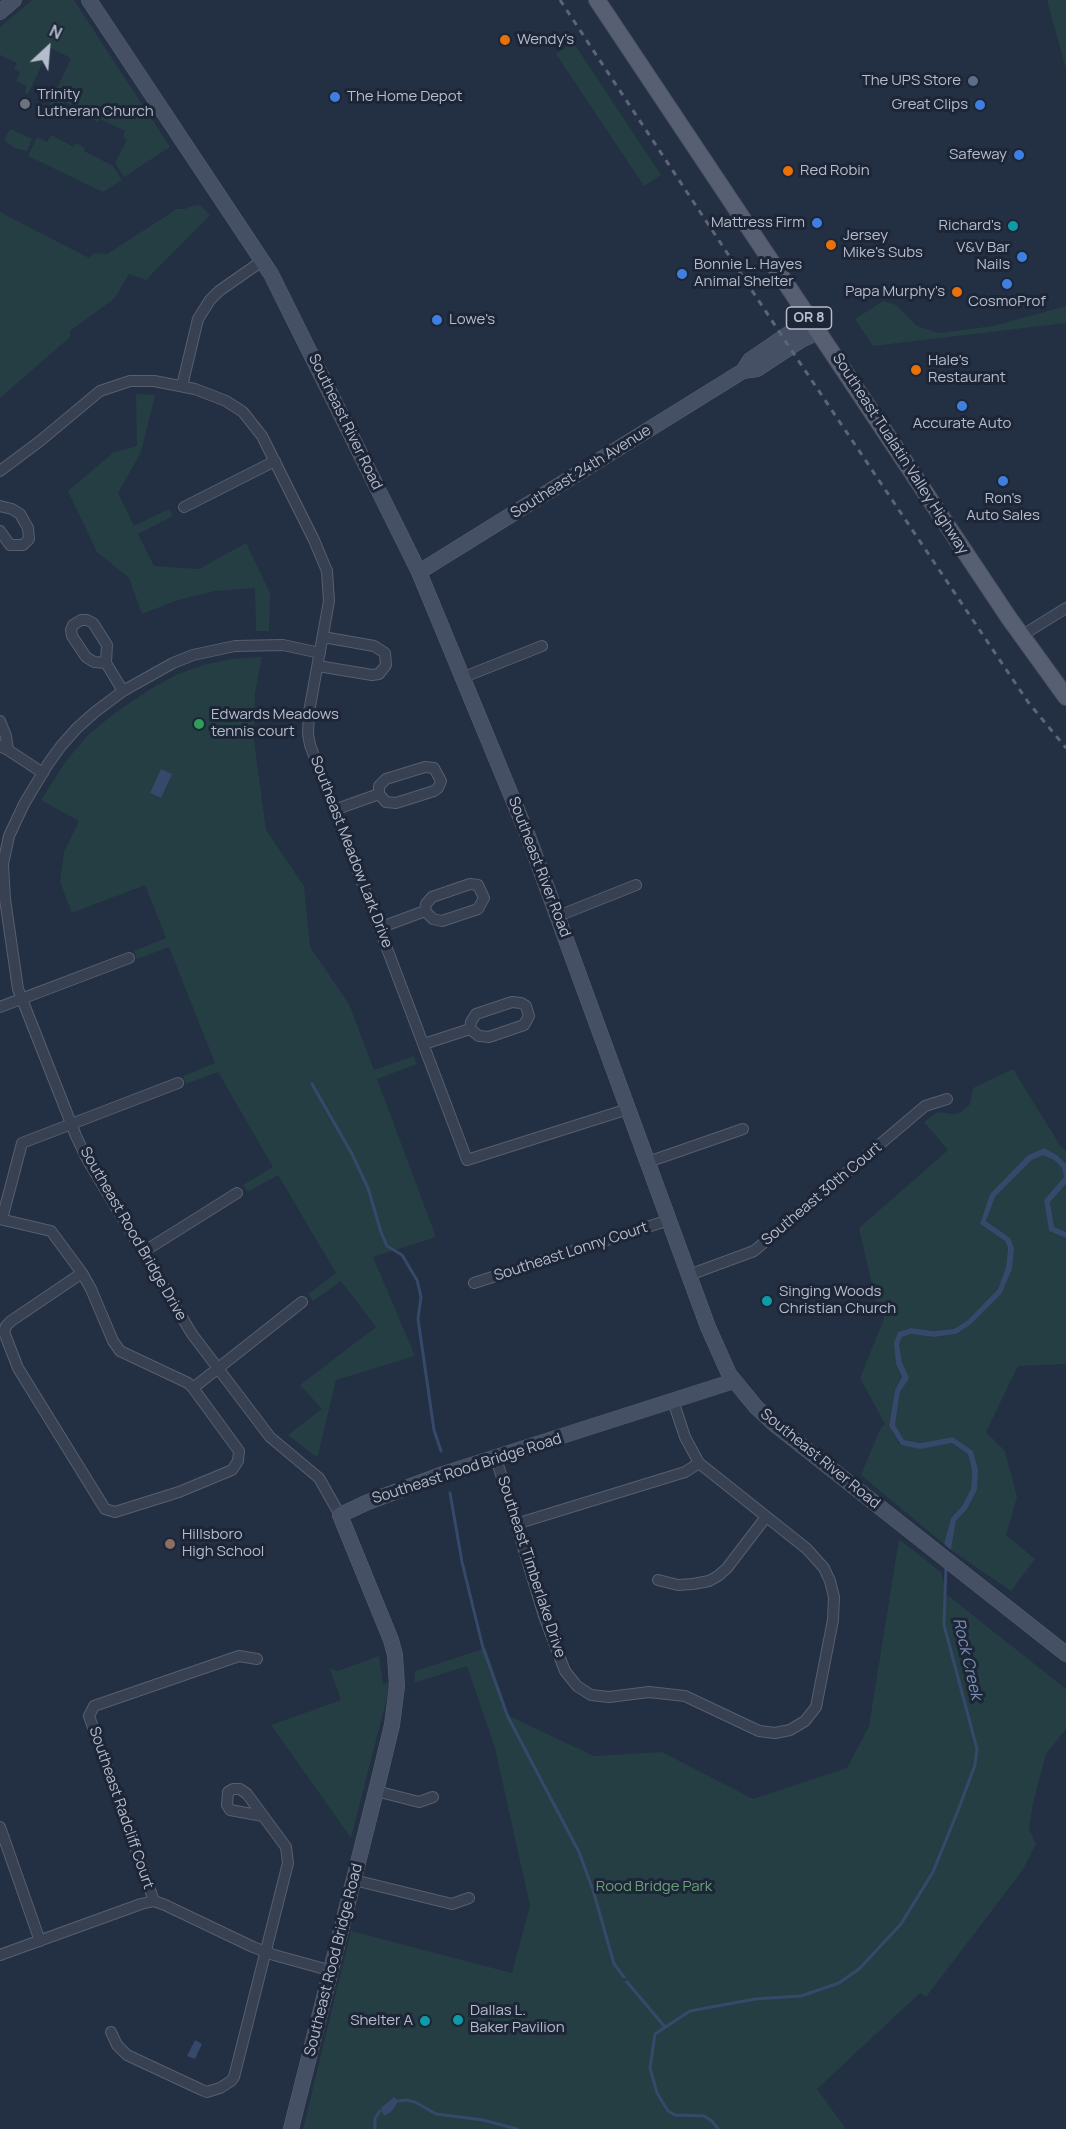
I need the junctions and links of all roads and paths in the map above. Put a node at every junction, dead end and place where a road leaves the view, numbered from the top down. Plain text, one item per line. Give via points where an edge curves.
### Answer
1 (14, 0) edge
2 (89, 0) edge
3 (597, 0) edge
4 (0, 12) edge
5 (262, 261) junction
6 (815, 326) junction
7 (182, 386) junction
8 (275, 461) junction
9 (0, 471) edge
10 (0, 506) edge
11 (184, 507) dead end
12 (0, 531) edge
13 (419, 572) junction
14 (1066, 608) edge
15 (1021, 636) junction
16 (323, 637) junction
17 (542, 646) dead end
18 (320, 653) junction
19 (106, 663) dead end
20 (318, 666) junction
21 (464, 677) junction
22 (123, 691) junction
23 (1066, 697) edge
24 (0, 721) edge
25 (4, 748) edge
26 (43, 773) junction
27 (379, 794) junction
28 (334, 810) junction
29 (636, 885) dead end
30 (2, 899) edge
31 (425, 911) junction
32 (558, 916) junction
33 (379, 928) junction
34 (129, 957) dead end
35 (22, 998) junction
36 (0, 1007) edge
37 (470, 1029) junction
38 (424, 1044) junction
39 (178, 1083) dead end
40 (947, 1099) dead end
41 (628, 1109) junction
42 (72, 1125) junction
43 (743, 1129) dead end
44 (648, 1162) junction
45 (237, 1193) dead end
46 (1, 1219) edge
47 (669, 1220) junction
48 (143, 1252) junction
49 (82, 1273) junction
50 (689, 1275) junction
51 (474, 1283) dead end
52 (302, 1302) dead end
53 (218, 1369) junction
54 (734, 1381) junction
55 (194, 1388) junction
56 (673, 1401) junction
57 (496, 1458) junction
58 (699, 1462) junction
59 (340, 1515) junction
60 (766, 1517) junction
61 (516, 1524) junction
62 (658, 1580) dead end
63 (1066, 1654) edge
64 (257, 1659) dead end
65 (376, 1791) junction
66 (433, 1797) dead end
67 (262, 1816) dead end
68 (0, 1827) edge
69 (354, 1880) junction
70 (469, 1898) dead end
71 (154, 1901) junction
72 (40, 1941) junction
73 (266, 1952) junction
74 (0, 1955) edge
75 (332, 1971) junction
76 (111, 2032) dead end
77 (291, 2129) edge

1 - 4 main road
2 - 5 main road, Southeast River Road
3 - 6 main road, Southeast Tualatin Valley Highway / OR 8
5 - 7 street via 210,300 198,320
5 - 13 main road, Southeast River Road
6 - 13 main road, Southeast 24th Avenue via 750,360 743,371
6 - 15 main road, Southeast Tualatin Valley Highway / OR 8
7 - 8 street, Southeast Meadow Lark Drive via 226,401 243,412
7 - 9 street, Southeast Meadow Lark Drive via 130,381 110,386
8 - 11 street
8 - 16 street, Southeast Meadow Lark Drive via 327,570 329,601
10 - 12 street via 20,514 29,539 16,546
13 - 21 main road, Southeast River Road
14 - 15 street
15 - 23 main road, Southeast Tualatin Valley Highway / OR 8
16 - 18 street, Southeast Meadow Lark Drive
16 - 20 street via 374,646 385,654 386,665 379,674 372,675
17 - 21 street
18 - 20 street, Southeast Meadow Lark Drive
18 - 22 street, Southeast Rood Bridge Drive via 283,645 224,648 173,663
19 - 22 street
20 - 28 street, Southeast Meadow Lark Drive via 308,734
21 - 32 main road, Southeast River Road
22 - 26 street, Southeast Rood Bridge Drive via 77,728
24 - 25 street via 6,736
25 - 26 street
26 - 30 street, Southeast Rood Bridge Drive via 24,804 5,849
27 - 27 street via 386,802 396,803 434,791 441,781 434,768 425,767 386,779 379,786
27 - 28 street
28 - 33 street, Southeast Meadow Lark Drive
29 - 32 street
30 - 35 street, Southeast Rood Bridge Drive
31 - 31 street via 433,920 442,921 478,909 484,898 478,885 470,884 432,897
31 - 33 street
32 - 41 main road, Southeast River Road
33 - 38 street, Southeast Meadow Lark Drive
34 - 35 street
35 - 36 street
35 - 42 street, Southeast Rood Bridge Drive
37 - 37 street via 476,1014 512,1002 526,1006 530,1016 524,1025 489,1037
37 - 38 street
38 - 41 street, Southeast Meadow Lark Drive via 466,1160
39 - 42 street
40 - 50 street, Southeast 30th Court via 925,1106 754,1251
41 - 44 main road, Southeast River Road
42 - 46 street via 22,1143
42 - 48 street, Southeast Rood Bridge Drive via 87,1160
43 - 44 street
44 - 47 main road, Southeast River Road
45 - 48 street
46 - 49 street via 51,1231
47 - 50 main road, Southeast River Road
47 - 51 street, Southeast Lonny Court
48 - 53 street, Southeast Rood Bridge Drive via 192,1334
49 - 55 street via 120,1351
49 - 55 street via 11,1321 4,1332 18,1368 105,1509 116,1512 232,1470 239,1451
50 - 54 main road, Southeast River Road
52 - 53 street
53 - 55 street
53 - 59 street, Southeast Rood Bridge Drive via 270,1437 319,1478
54 - 56 main road, Southeast Rood Bridge Road
54 - 63 main road, Southeast River Road via 773,1423
56 - 57 main road, Southeast Rood Bridge Road
56 - 58 street, Southeast Timberlake Drive via 685,1437
57 - 59 main road, Southeast Rood Bridge Road
57 - 61 street, Southeast Timberlake Drive
58 - 60 street, Southeast Timberlake Drive
58 - 61 street via 685,1472
59 - 65 main road, Southeast Rood Bridge Road via 391,1640 396,1663 396,1702
60 - 61 street, Southeast Timberlake Drive via 815,1557 830,1581 834,1597 816,1707 805,1721 775,1733 759,1731 685,1696 649,1692 609,1697 591,1695 578,1686 565,1671
60 - 62 street via 727,1568 709,1581 678,1585
64 - 71 street, Southeast Radcliff Court via 239,1656 94,1706 89,1716
65 - 66 street via 419,1802
65 - 69 main road, Southeast Rood Bridge Road
67 - 73 street via 286,1847 288,1863
68 - 72 street
69 - 70 street via 452,1904
69 - 75 main road, Southeast Rood Bridge Road
71 - 72 street
71 - 73 street
72 - 74 street
73 - 75 street
73 - 76 street via 234,2077 226,2086 207,2092 127,2055 117,2046
75 - 77 main road, Southeast Rood Bridge Road

